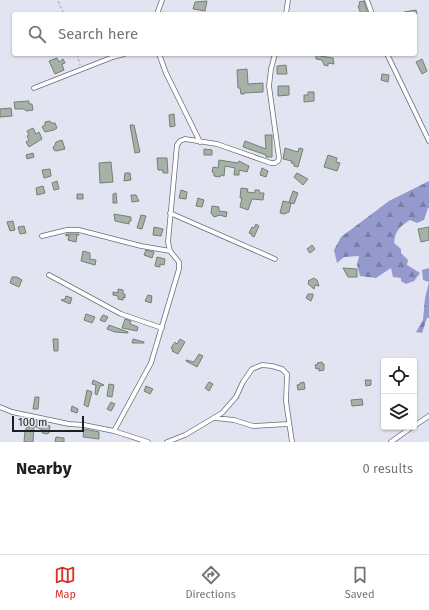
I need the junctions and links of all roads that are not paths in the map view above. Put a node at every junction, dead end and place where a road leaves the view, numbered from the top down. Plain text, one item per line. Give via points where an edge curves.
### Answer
1 (162, 0) edge
2 (288, 0) edge
3 (367, 0) edge
4 (158, 12) edge
5 (286, 12) edge
6 (371, 12) edge
7 (118, 56) edge
8 (160, 56) edge
9 (274, 56) edge
10 (388, 56) edge
11 (34, 88) dead end
12 (429, 140) edge
13 (200, 142) junction
14 (170, 213) junction
15 (42, 236) dead end
16 (170, 251) junction
17 (276, 259) dead end
18 (49, 275) dead end
19 (162, 328) junction
20 (0, 407) edge
21 (429, 416) edge
22 (215, 418) junction
23 (288, 424) junction
24 (417, 424) edge
25 (408, 430) edge
26 (114, 431) junction
27 (148, 442) edge
28 (167, 442) edge
29 (292, 442) edge
30 (391, 442) edge

1 - 4 street
2 - 5 street
3 - 6 street
7 - 11 street
8 - 13 street
9 - 13 street via 270,86 278,161 271,163 217,144
10 - 12 street
13 - 14 street via 185,139 177,145
14 - 16 street
14 - 17 street
15 - 16 street via 79,230
16 - 19 street via 179,262 179,269
18 - 19 street via 121,314
19 - 26 street via 151,363
20 - 26 street via 69,424
21 - 24 street
22 - 23 street via 253,426
22 - 23 street via 236,397 252,369 262,365 282,369 287,374
22 - 28 street
23 - 29 street
25 - 30 street
26 - 27 street

